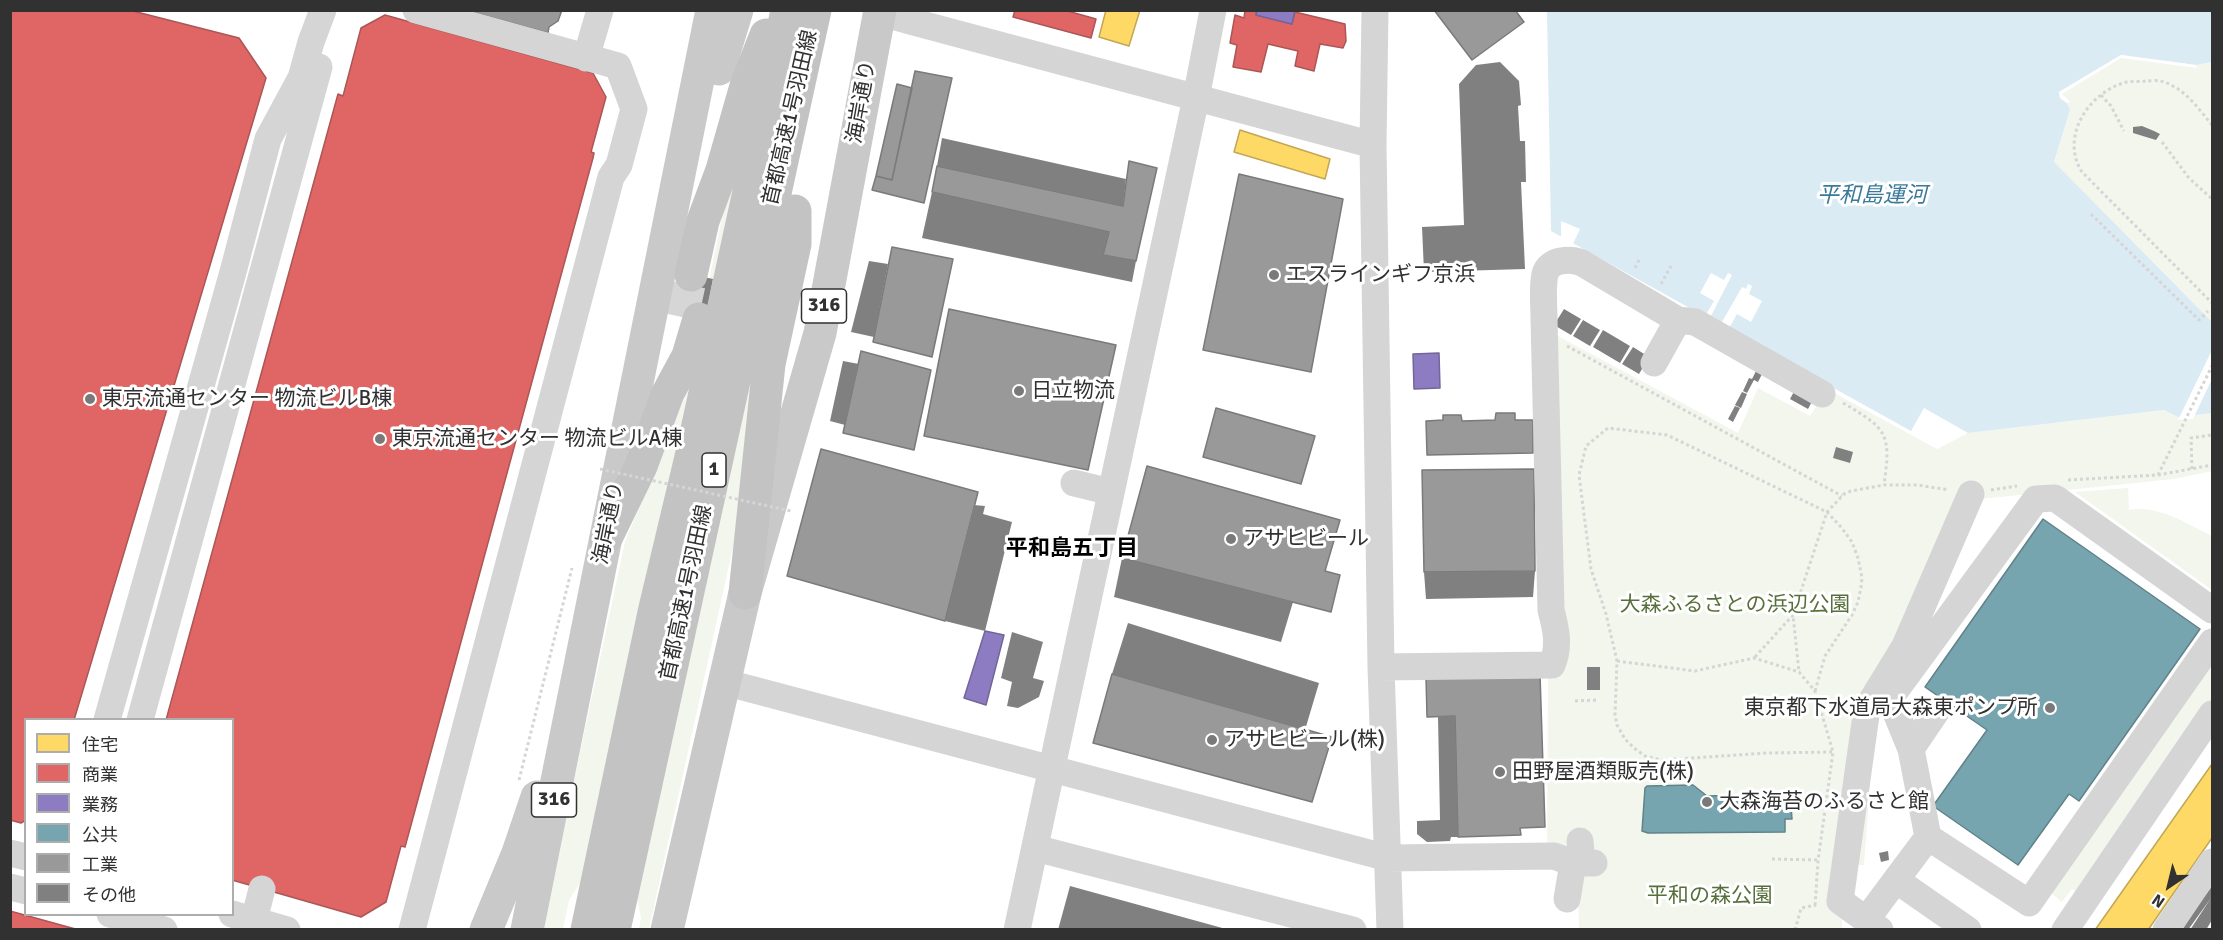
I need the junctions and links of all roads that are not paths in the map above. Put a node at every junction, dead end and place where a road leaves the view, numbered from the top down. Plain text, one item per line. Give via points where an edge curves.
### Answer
1 (323, 10) edge
2 (330, 10) edge
3 (416, 10) edge
4 (600, 10) edge
5 (775, 10) edge
6 (787, 10) edge
7 (815, 10) edge
8 (823, 10) edge
9 (1213, 10) edge
10 (1375, 10) edge
11 (878, 11) edge
12 (716, 13) edge
13 (522, 40) junction
14 (489, 44) dead end
15 (586, 58) junction
16 (1196, 98) junction
17 (1373, 145) junction
18 (699, 276) tunnel mouth
19 (690, 318) tunnel mouth
20 (1678, 320) junction
21 (1654, 363) dead end
22 (1822, 394) road end
23 (1074, 483) dead end
24 (1111, 492) junction
25 (1971, 494) road end
26 (606, 538) junction
27 (745, 593) junction
28 (2212, 610) edge
29 (2212, 642) edge
30 (1382, 667) junction
31 (579, 670) junction
32 (724, 682) junction
33 (1936, 712) dead end
34 (2212, 714) edge
35 (108, 718) edge
36 (141, 718) edge
37 (1911, 749) junction
38 (1052, 768) junction
39 (693, 816) junction
40 (1928, 837) junction
41 (1035, 848) junction
42 (1388, 858) junction
43 (2212, 862) edge
44 (1896, 880) junction
45 (262, 889) dead end
46 (1567, 899) dead end
47 (114, 916) edge
48 (243, 917) edge
49 (1873, 925) edge
50 (164, 930) edge
51 (287, 930) edge
52 (412, 930) edge
53 (486, 930) edge
54 (527, 930) edge
55 (587, 930) edge
56 (614, 930) edge
57 (667, 930) edge
58 (687, 930) edge
59 (1017, 930) edge
60 (1353, 930) edge
61 (1390, 930) edge
62 (1968, 930) edge
63 (2065, 930) edge
64 (2166, 930) edge

1 - 35 street via 301,78 268,140
2 - 36 street via 326,42
3 - 13 street
4 - 15 street
5 - 18 highway via 746,86 714,196 715,224
6 - 55 highway, 首都高速1号羽田線 / 1
7 - 56 highway, 首都高速1号羽田線 / 1
8 - 27 highway via 795,212 795,244 770,355
9 - 16 street
10 - 17 street
11 - 16 street
11 - 27 main road, 海岸通り / 316 via 819,333
12 - 26 main road, 海岸通り / 316 via 706,116 685,150
13 - 14 street
13 - 15 street
15 - 52 street via 618,66 634,109 619,165 611,177
16 - 17 street
16 - 24 street
17 - 30 street
19 - 26 highway via 688,356 668,393 641,466
20 - 21 street
20 - 22 street via 1695,322
20 - 30 street via 1572,259 1550,267 1545,273 1545,333 1551,610 1557,631 1557,654 1551,665
23 - 24 street
24 - 38 street
25 - 49 street via 1905,646 1867,708 1845,857 1828,903
26 - 31 main road, 海岸通り / 316
27 - 32 main road, 海岸通り / 316
28 - 37 street via 2055,498 2036,499 1890,698
29 - 40 street via 2029,903
30 - 42 street
31 - 53 main road via 518,853
31 - 54 main road, 海岸通り / 316
32 - 38 street
32 - 39 main road, 316
33 - 37 street
34 - 63 street
37 - 40 street
38 - 41 street
38 - 42 street
39 - 57 main road, 316
39 - 58 main road
40 - 44 street
41 - 59 street
41 - 60 street
42 - 46 street via 1583,856
42 - 61 street
43 - 64 street
44 - 49 street
44 - 62 street
45 - 48 street
47 - 50 street
48 - 51 street

